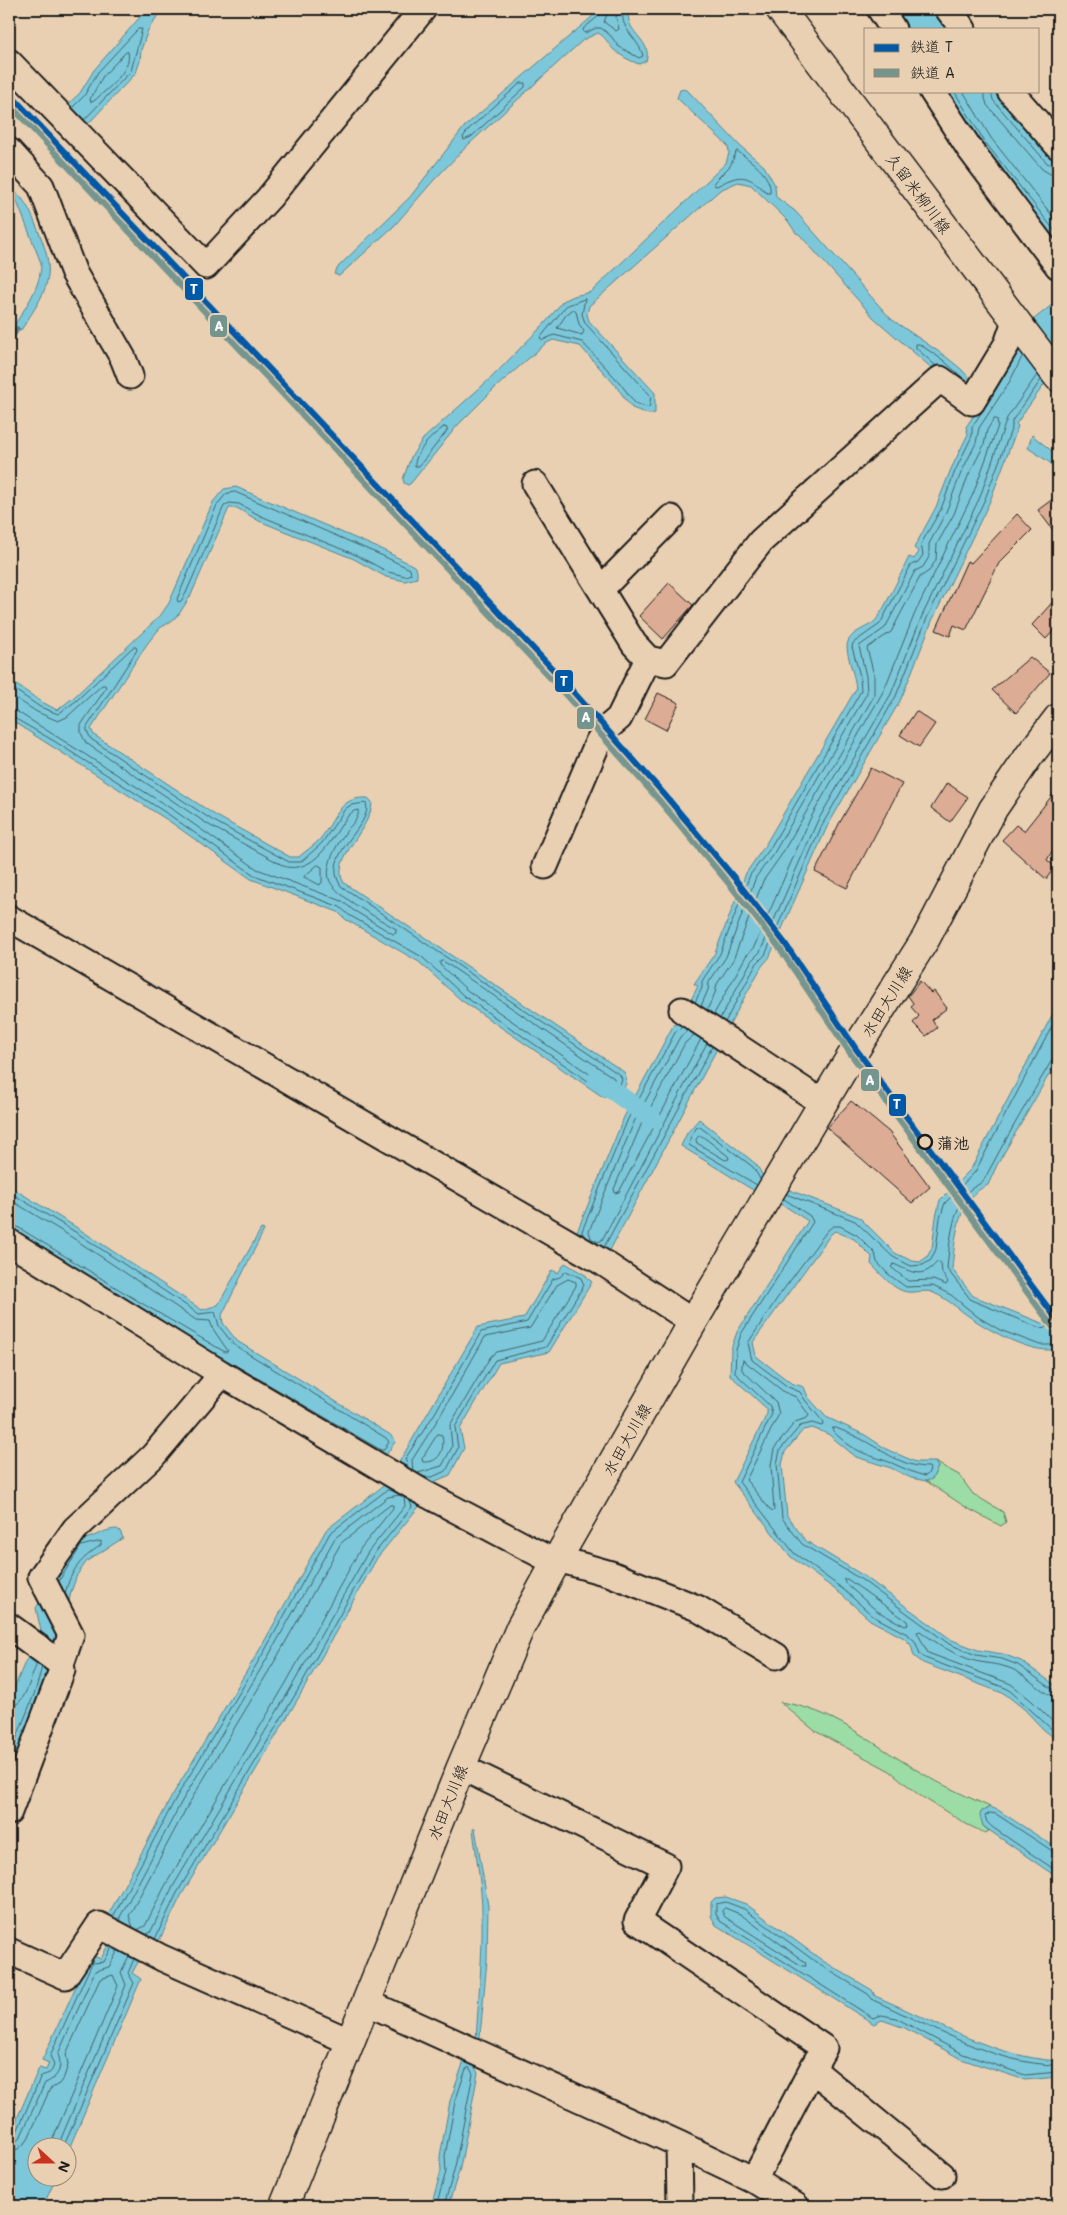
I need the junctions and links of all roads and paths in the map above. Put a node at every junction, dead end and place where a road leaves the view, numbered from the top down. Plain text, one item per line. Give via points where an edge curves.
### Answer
1 (423, 9) edge
2 (780, 9) edge
3 (880, 9) edge
4 (948, 9) edge
5 (891, 28) edge
6 (962, 28) edge
7 (9, 62) edge
8 (933, 92) edge
9 (1011, 92) edge
10 (1058, 146) edge
11 (9, 151) edge
12 (1058, 266) edge
13 (1019, 326) junction
14 (130, 376) dead end
15 (1057, 376) edge
16 (535, 484) dead end
17 (672, 518) dead end
18 (601, 588) junction
19 (648, 659) junction
20 (1058, 718) edge
21 (545, 866) dead end
22 (9, 918) edge
23 (682, 1010) dead end
24 (824, 1103) junction
25 (9, 1242) edge
26 (693, 1322) junction
27 (222, 1374) junction
28 (557, 1562) junction
29 (10, 1627) edge
30 (776, 1656) dead end
31 (61, 1664) junction
32 (461, 1767) junction
33 (9, 1812) edge
34 (9, 1951) edge
35 (366, 2002) junction
36 (351, 2042) junction
37 (812, 2069) junction
38 (679, 2144) junction
39 (942, 2175) dead end
40 (754, 2180) junction
41 (284, 2206) edge
42 (680, 2206) edge
43 (796, 2206) edge

1 - 7 street via 269,198 206,266
2 - 13 main road, 久留米柳川線
3 - 5 street
4 - 6 street
8 - 12 street via 969,148
9 - 10 street
11 - 14 street via 41,186 74,273 124,358
13 - 15 main road, 久留米柳川線
13 - 19 street via 972,402 940,379 761,541 666,664
16 - 18 street
17 - 18 street
18 - 19 street via 634,644
19 - 21 street via 619,718 606,728 598,742
20 - 24 main road, 水田大川線 via 993,809 926,938
22 - 26 street via 555,1234
23 - 24 street
24 - 26 main road, 水田大川線
25 - 27 street
26 - 28 main road, 水田大川線
27 - 28 street via 424,1493
27 - 31 street via 153,1456 75,1529 41,1577 72,1635
28 - 30 street via 565,1561 611,1574 688,1604
28 - 32 main road, 水田大川線 via 520,1628
29 - 31 street
31 - 33 street via 62,1670
32 - 35 main road, 水田大川線
32 - 37 street via 666,1866 637,1921 824,2048
34 - 36 street via 65,1976 99,1925 162,1958
35 - 36 main road, 水田大川線
35 - 38 street
36 - 41 main road, 水田大川線
37 - 39 street
37 - 40 street
38 - 40 street
38 - 42 street
40 - 43 street

